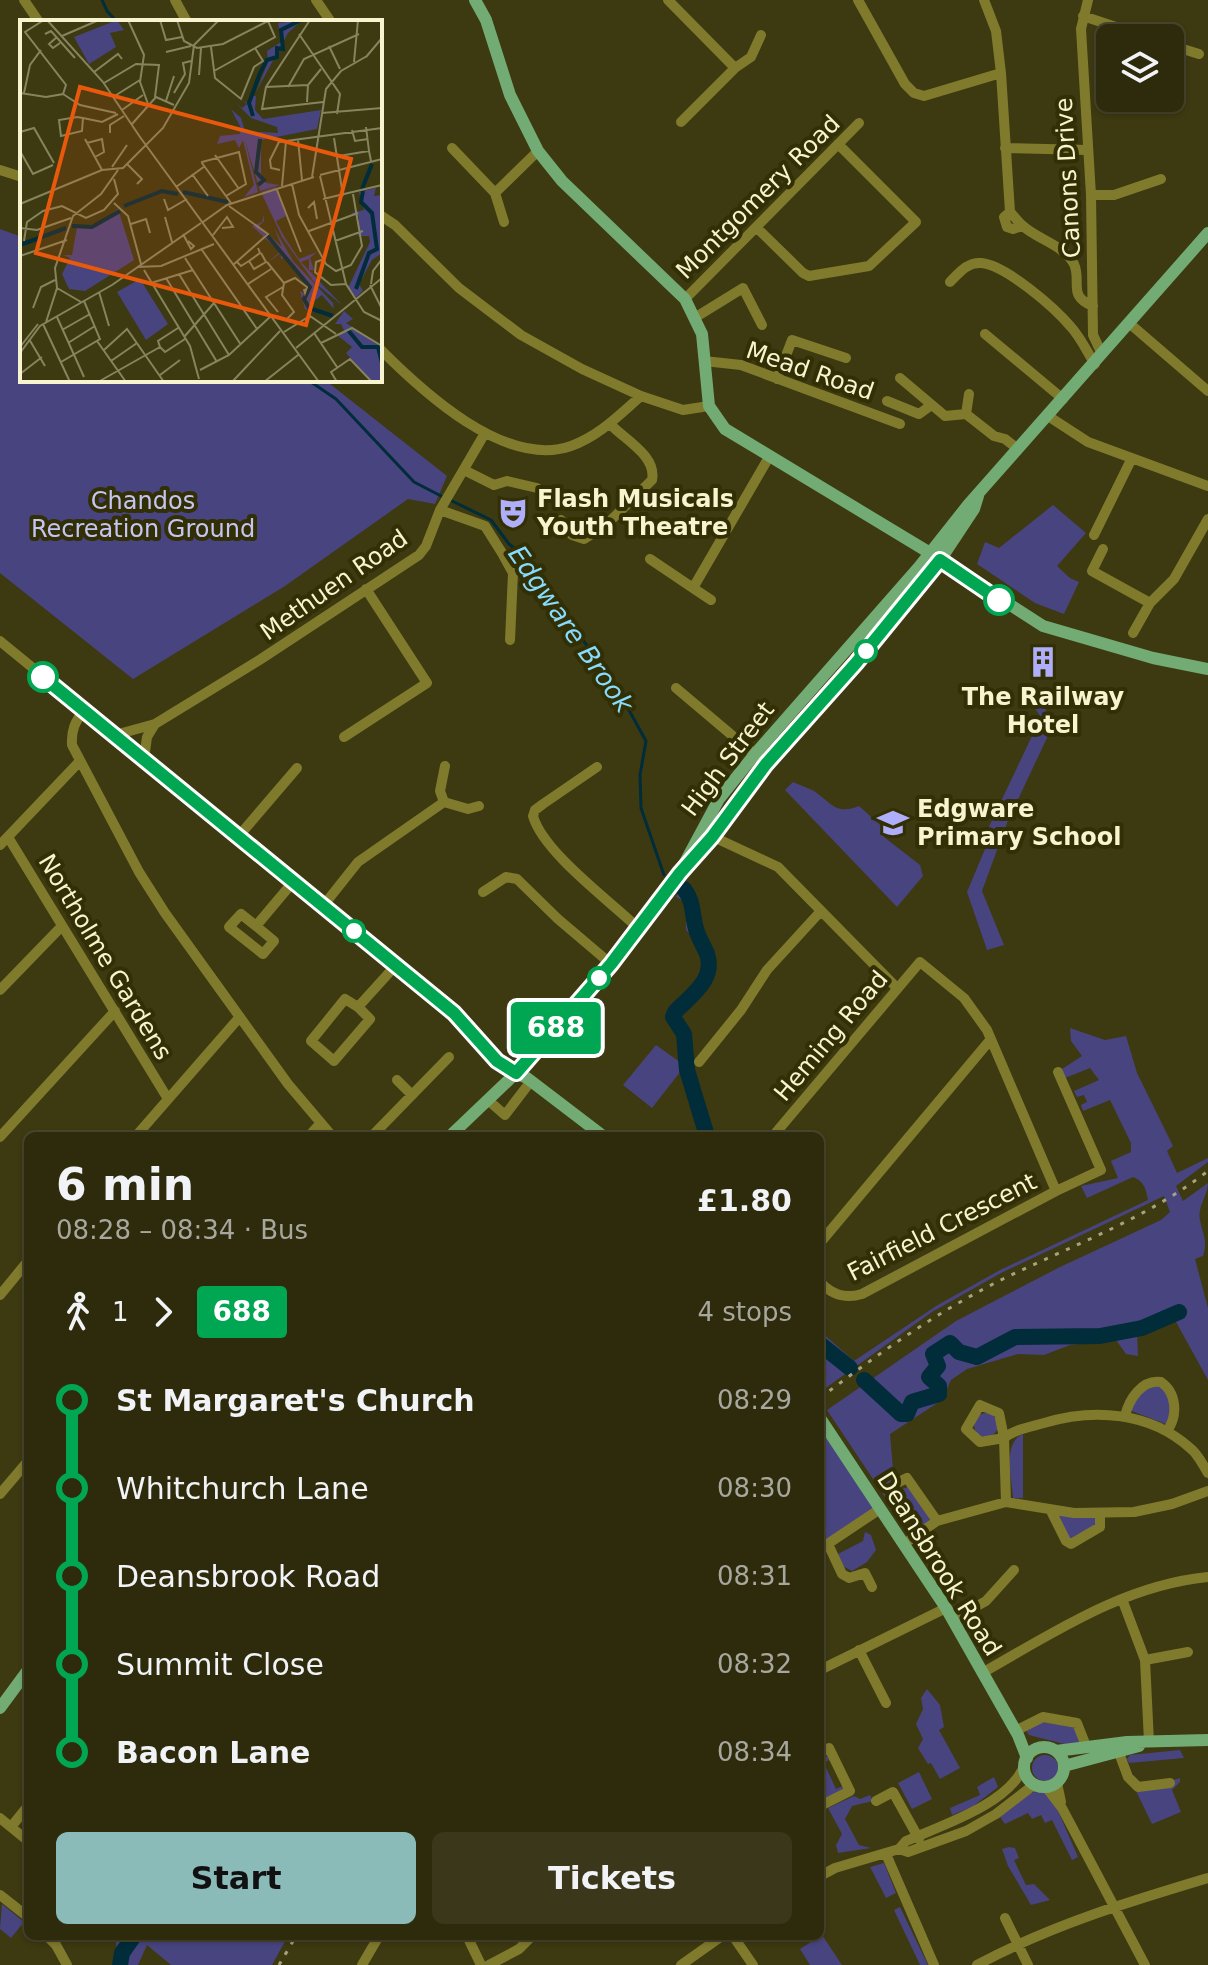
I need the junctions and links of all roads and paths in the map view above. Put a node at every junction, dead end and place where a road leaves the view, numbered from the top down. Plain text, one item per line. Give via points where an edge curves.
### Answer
1 (24, 0) edge
2 (175, 0) edge
3 (316, 0) edge
4 (668, 0) edge
5 (858, 0) edge
6 (984, 0) edge
7 (1088, 0) edge
8 (477, 1) edge
9 (1083, 16) junction
10 (38, 20) edge
11 (186, 20) edge
12 (330, 20) edge
13 (1107, 24) edge
14 (761, 35) dead end
15 (1184, 49) edge
16 (1199, 54) dead end
17 (735, 68) junction
18 (1001, 73) junction
19 (681, 122) dead end
20 (859, 123) dead end
21 (838, 144) junction
22 (452, 148) dead end
23 (1005, 148) junction
24 (1087, 150) junction
25 (538, 151) junction
26 (0, 170) edge
27 (20, 176) edge
28 (1161, 179) dead end
29 (495, 193) junction
30 (1091, 195) junction
31 (382, 216) edge
32 (504, 222) dead end
33 (756, 227) junction
34 (1205, 241) edge
35 (950, 282) dead end
36 (685, 299) junction
37 (1093, 306) junction
38 (696, 317) junction
39 (1129, 323) junction
40 (762, 325) dead end
41 (985, 334) dead end
42 (382, 351) edge
43 (846, 358) dead end
44 (1099, 359) junction
45 (704, 361) junction
46 (900, 378) dead end
47 (777, 379) junction
48 (1208, 391) edge
49 (969, 394) dead end
50 (641, 396) junction
51 (1063, 399) junction
52 (887, 401) dead end
53 (709, 406) junction
54 (930, 406) junction
55 (966, 414) junction
56 (1048, 416) junction
57 (610, 424) junction
58 (900, 424) dead end
59 (485, 433) junction
60 (1018, 449) junction
61 (769, 457) junction
62 (1131, 460) junction
63 (464, 470) junction
64 (1208, 486) edge
65 (537, 488) dead end
66 (440, 510) junction
67 (1208, 519) edge
68 (561, 520) dead end
69 (1094, 535) dead end
70 (1103, 549) dead end
71 (935, 556) junction
72 (650, 559) dead end
73 (693, 588) junction
74 (366, 589) junction
75 (711, 600) dead end
76 (1150, 603) junction
77 (1133, 633) dead end
78 (510, 640) dead end
79 (0, 641) edge
80 (1208, 669) edge
81 (676, 688) dead end
82 (84, 710) junction
83 (155, 724) junction
84 (115, 735) junction
85 (344, 737) dead end
86 (755, 754) junction
87 (144, 759) junction
88 (80, 761) junction
89 (766, 764) junction
90 (445, 766) dead end
91 (597, 767) dead end
92 (297, 768) dead end
93 (444, 802) junction
94 (479, 806) dead end
95 (701, 830) junction
96 (238, 837) junction
97 (712, 837) junction
98 (4, 841) edge
99 (680, 873) junction
100 (293, 882) junction
101 (483, 892) dead end
102 (323, 906) junction
103 (820, 912) junction
104 (62, 926) junction
105 (256, 926) dead end
106 (638, 928) junction
107 (920, 962) joint
108 (611, 964) junction
109 (396, 965) junction
110 (897, 988) junction
111 (0, 990) edge
112 (358, 1007) junction
113 (115, 1011) junction
114 (238, 1019) junction
115 (991, 1039) junction
116 (449, 1057) dead end
117 (699, 1062) dead end
118 (1058, 1072) dead end
119 (516, 1073) junction
120 (397, 1080) dead end
121 (531, 1081) junction
122 (412, 1095) junction
123 (168, 1099) junction
124 (489, 1101) junction
125 (320, 1124) junction
126 (139, 1132) edge
127 (313, 1132) edge
128 (328, 1132) edge
129 (376, 1132) edge
130 (454, 1132) edge
131 (598, 1132) edge
132 (776, 1132) edge
133 (0, 1137) edge
134 (1056, 1191) junction
135 (824, 1238) edge
136 (24, 1266) edge
137 (824, 1287) edge
138 (0, 1295) edge
139 (1125, 1416) junction
140 (824, 1423) edge
141 (1167, 1431) junction
142 (24, 1466) edge
143 (1208, 1473) edge
144 (899, 1482) dead end
145 (1208, 1491) edge
146 (0, 1494) edge
147 (1006, 1502) junction
148 (880, 1509) junction
149 (1050, 1509) junction
150 (1100, 1514) junction
151 (937, 1521) junction
152 (904, 1544) junction
153 (824, 1546) edge
154 (1014, 1570) dead end
155 (1208, 1577) edge
156 (872, 1587) dead end
157 (1122, 1599) junction
158 (949, 1614) junction
159 (859, 1650) junction
160 (1188, 1652) dead end
161 (1145, 1660) junction
162 (824, 1668) edge
163 (982, 1673) junction
164 (24, 1675) edge
165 (886, 1703) dead end
166 (0, 1707) edge
167 (1016, 1733) junction
168 (1208, 1740) edge
169 (1149, 1742) junction
170 (1086, 1746) junction
171 (1040, 1748) junction
172 (824, 1750) edge
173 (1056, 1751) junction
174 (1119, 1753) junction
175 (1026, 1762) junction
176 (1064, 1766) junction
177 (1170, 1783) dead end
178 (1047, 1785) junction
179 (876, 1801) dead end
180 (824, 1804) edge
181 (24, 1811) edge
182 (0, 1818) edge
183 (11, 1827) junction
184 (916, 1837) junction
185 (24, 1838) edge
186 (928, 1845) junction
187 (899, 1849) junction
188 (886, 1854) junction
189 (824, 1874) edge
190 (1208, 1878) edge
191 (0, 1895) edge
192 (1114, 1907) junction
193 (24, 1914) edge
194 (1005, 1918) dead end
195 (51, 1940) edge
196 (377, 1940) edge
197 (469, 1940) edge
198 (528, 1940) edge
199 (716, 1940) edge
200 (736, 1940) edge
201 (1017, 1943) junction
202 (67, 1965) edge
203 (362, 1965) edge
204 (481, 1965) edge
205 (489, 1965) edge
206 (681, 1965) edge
207 (753, 1965) edge
208 (934, 1965) edge
209 (977, 1965) edge
210 (1028, 1965) edge
211 (1145, 1965) edge

1 - 10 street
2 - 11 street
3 - 12 street
4 - 17 street
5 - 18 street via 914,93 924,96
6 - 18 street via 996,31
7 - 9 street, Canons Drive
8 - 25 main road via 510,95
9 - 13 street
9 - 24 street, Canons Drive
14 - 17 street via 751,57
15 - 16 street
17 - 19 street
18 - 23 street
20 - 21 street, Montgomery Road
21 - 33 street, Montgomery Road
21 - 33 street via 916,222 869,266 809,276
22 - 29 street
23 - 24 street
23 - 37 street via 1010,212 1067,256 1074,265 1077,294
24 - 30 street, Canons Drive
25 - 29 street
25 - 36 main road via 562,181
26 - 27 street
28 - 30 street via 1114,195
29 - 32 street
30 - 37 street, Canons Drive
31 - 50 street via 459,288 521,335
33 - 36 street, Montgomery Road
34 - 39 main road, High Street
35 - 44 street via 966,266 981,263 1002,271 1048,304
36 - 38 main road
37 - 44 street, Canons Drive
38 - 40 street via 743,288
38 - 45 main road
39 - 44 main road, High Street
39 - 48 street
41 - 51 street
42 - 59 street via 450,412
43 - 47 street via 792,340
44 - 51 main road, High Street
45 - 47 street, Mead Road via 741,365
45 - 53 main road
46 - 54 street
47 - 58 street, Mead Road
49 - 55 street
50 - 53 street via 683,410
50 - 57 street
51 - 56 main road, High Street
52 - 54 street via 919,414
53 - 61 main road via 725,429
54 - 55 street via 945,416
55 - 60 street
56 - 60 main road, High Street
56 - 62 street via 1088,442
57 - 59 street via 550,451
57 - 68 street via 649,460 652,480 584,539 572,535
59 - 63 street, Methuen Road
60 - 71 main road, High Street
61 - 71 main road
61 - 73 street
62 - 64 street
62 - 69 street
63 - 65 street via 494,485 507,481
63 - 66 street, Methuen Road
66 - 74 street, Methuen Road via 419,555
66 - 78 street via 485,526 508,563 513,573
67 - 76 street via 1174,579
70 - 76 street via 1092,571
71 - 80 main road via 1043,626
71 - 86 main road, High Street
71 - 89 main road, High Street via 856,663
72 - 73 street
73 - 75 street
74 - 83 street, Methuen Road
74 - 85 street via 433,684
76 - 77 street
79 - 82 street
81 - 86 street
82 - 84 street
82 - 88 street via 71,733
83 - 84 street, Methuen Road
83 - 87 street
84 - 87 street
86 - 89 street
86 - 95 main road, High Street
87 - 96 street
88 - 98 street
88 - 114 street via 139,872
89 - 97 main road, High Street
90 - 93 street via 440,791
91 - 106 street via 533,816 546,840
92 - 96 street
93 - 94 street via 468,809
93 - 102 street via 358,862
95 - 97 street
95 - 99 main road, High Street
96 - 100 street
97 - 99 main road, High Street
97 - 103 street via 778,867
98 - 104 street, Northolme Gardens
99 - 106 main road
100 - 102 street
100 - 105 street
101 - 108 street via 506,877 517,879
102 - 109 street
103 - 110 street
103 - 117 street via 767,970
104 - 111 street
104 - 113 street, Northolme Gardens
106 - 108 main road
107 - 110 street, Heming Road
107 - 115 street, Fairfield Crescent via 964,998
108 - 119 main road
109 - 112 street
109 - 119 street
110 - 132 street, Heming Road
112 - 112 street via 345,999 311,1041 334,1061 370,1019
113 - 123 street, Northolme Gardens
113 - 133 street
114 - 123 street
114 - 125 street
115 - 134 street, Fairfield Crescent
115 - 135 street
116 - 122 street
118 - 134 street via 1101,1170
119 - 121 main road
119 - 124 main road
120 - 122 street
121 - 124 street via 505,1115
121 - 131 main road
122 - 129 street
123 - 126 street
124 - 130 main road
125 - 127 street
125 - 128 street
134 - 137 street, Fairfield Crescent via 862,1294 847,1298
136 - 138 street
139 - 141 street
139 - 141 street via 1131,1397 1161,1382 1169,1388 1174,1406 1174,1421
139 - 147 street via 1059,1418 1012,1432 1004,1438
140 - 148 main road, Deansbrook Road
141 - 143 street via 1193,1449
142 - 146 street
144 - 151 street via 907,1478
145 - 150 street via 1172,1504
147 - 149 street
147 - 151 street
148 - 152 main road, Deansbrook Road
148 - 153 street
149 - 150 street
149 - 150 street via 1071,1544 1100,1527
151 - 152 street
152 - 158 main road, Deansbrook Road
153 - 156 street via 842,1574 849,1578 865,1573
154 - 158 street via 986,1601
155 - 157 street
157 - 161 street
157 - 163 street
158 - 159 street
158 - 163 main road, Deansbrook Road
159 - 162 street
159 - 165 street
160 - 161 street
161 - 169 street
163 - 167 main road, Deansbrook Road
164 - 166 main road
167 - 170 street via 1043,1717 1077,1723
167 - 171 main road, Deansbrook Road
167 - 175 main road, Deansbrook Road
168 - 169 main road
169 - 170 main road
169 - 174 main road
170 - 173 main road
171 - 173 main road
171 - 175 main road
172 - 180 street via 829,1748 850,1791
173 - 176 main road
174 - 176 main road
174 - 177 street via 1138,1787
175 - 178 main road via 1029,1779
175 - 184 street via 1020,1777 991,1802
176 - 178 main road via 1062,1775
178 - 186 street via 1031,1787 966,1831
178 - 192 street
179 - 184 street via 893,1792
181 - 183 street
182 - 183 street
183 - 185 street
184 - 186 street
184 - 187 street
186 - 187 street via 908,1852
187 - 188 street
188 - 189 street
188 - 208 street
190 - 192 street
191 - 193 street
192 - 201 street
192 - 211 street
194 - 201 street
195 - 202 street
196 - 203 street
197 - 204 street
198 - 205 street
199 - 206 street
200 - 207 street
201 - 209 street
201 - 210 street

